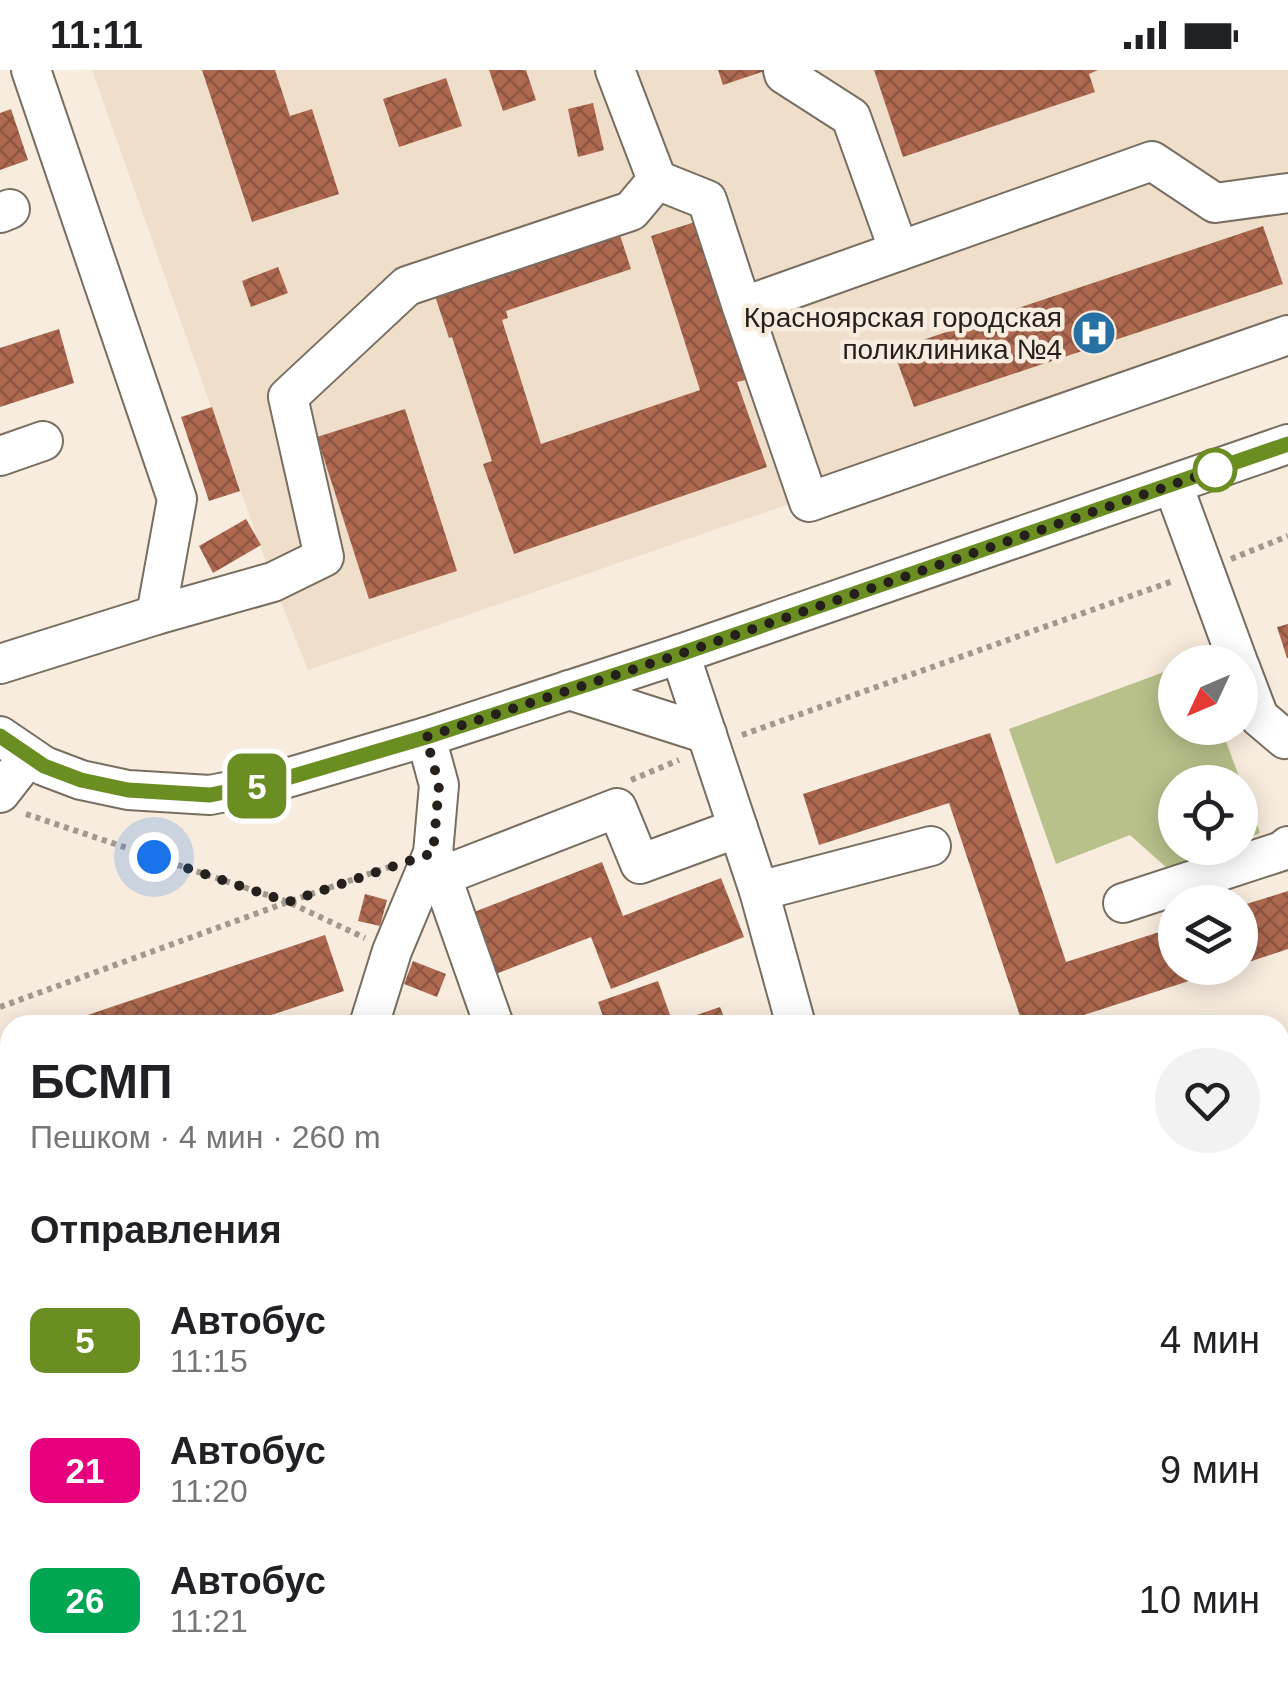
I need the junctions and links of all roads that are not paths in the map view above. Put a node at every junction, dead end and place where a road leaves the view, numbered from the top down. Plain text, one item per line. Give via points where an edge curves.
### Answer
1 (31, 70) edge
2 (616, 70) edge
3 (783, 70) edge
4 (658, 180) junction
5 (1288, 193) edge
6 (899, 251) junction
7 (742, 306) junction
8 (1288, 335) edge
9 (42, 441) dead end
10 (1288, 444) edge
11 (0, 456) edge
12 (1174, 485) junction
13 (156, 615) junction
14 (1232, 645) edge
15 (680, 654) junction
16 (0, 664) edge
17 (569, 690) junction
18 (1258, 715) edge
19 (426, 737) junction
20 (709, 740) junction
21 (1287, 743) edge
22 (14, 746) edge
23 (10, 802) edge
24 (738, 828) junction
25 (932, 846) dead end
26 (1288, 846) edge
27 (438, 864) junction
28 (759, 890) junction
29 (1123, 903) dead end
30 (372, 1015) edge
31 (491, 1015) edge
32 (793, 1015) edge

1 - 13 street via 177,500
2 - 4 street
3 - 6 street via 851,117
4 - 7 street via 707,200
4 - 13 street via 631,210 407,286 288,396 324,556 274,582
5 - 6 street via 1215,203 1152,161
6 - 7 street
7 - 8 street via 809,502
9 - 11 street
10 - 12 street
12 - 14 street
12 - 15 street
13 - 16 street
15 - 17 street
15 - 20 street
17 - 19 street
17 - 20 street
18 - 21 street
19 - 22 street via 210,795 81,780
19 - 27 street via 439,785
20 - 24 street
22 - 23 street
24 - 27 street via 640,864 616,808
24 - 28 street
25 - 28 street
26 - 29 street
27 - 30 street via 392,951
27 - 31 street
28 - 32 street

